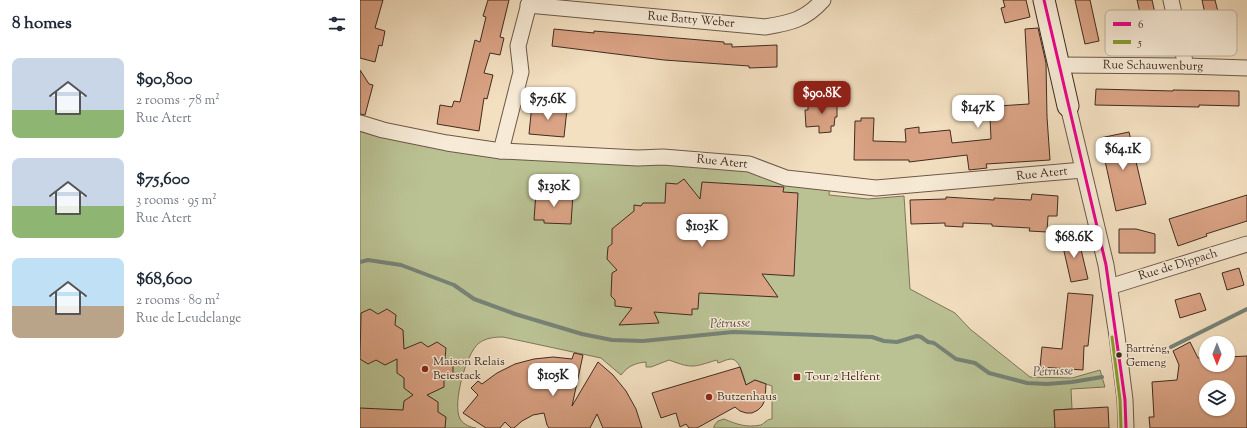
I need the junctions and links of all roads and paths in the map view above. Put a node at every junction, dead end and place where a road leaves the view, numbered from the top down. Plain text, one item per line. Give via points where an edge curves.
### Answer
1 (823, 0) edge
2 (1044, 0) edge
3 (1171, 0) edge
4 (529, 2) edge
5 (1173, 10) edge
6 (1184, 56) edge
7 (1059, 65) junction
8 (1186, 66) junction
9 (1247, 68) edge
10 (1068, 106) joint
11 (360, 122) edge
12 (501, 151) junction
13 (1083, 170) junction
14 (1247, 244) edge
15 (1109, 287) junction
16 (1126, 428) edge

1 - 4 street, Rue Batty Weber via 813,11 791,23 765,28
2 - 7 street
3 - 5 street
4 - 12 street, Rue Batty Weber via 518,46 521,72
6 - 8 street
7 - 8 street, Rue Schauwenburg
7 - 10 street
8 - 9 street, Rue Schauwenburg
10 - 13 street
11 - 12 street, Rue Atert via 383,130
12 - 13 street, Rue Atert via 664,157 749,164 786,178 876,188
13 - 15 street
14 - 15 street, Rue de Dippach
15 - 16 street via 1125,400

